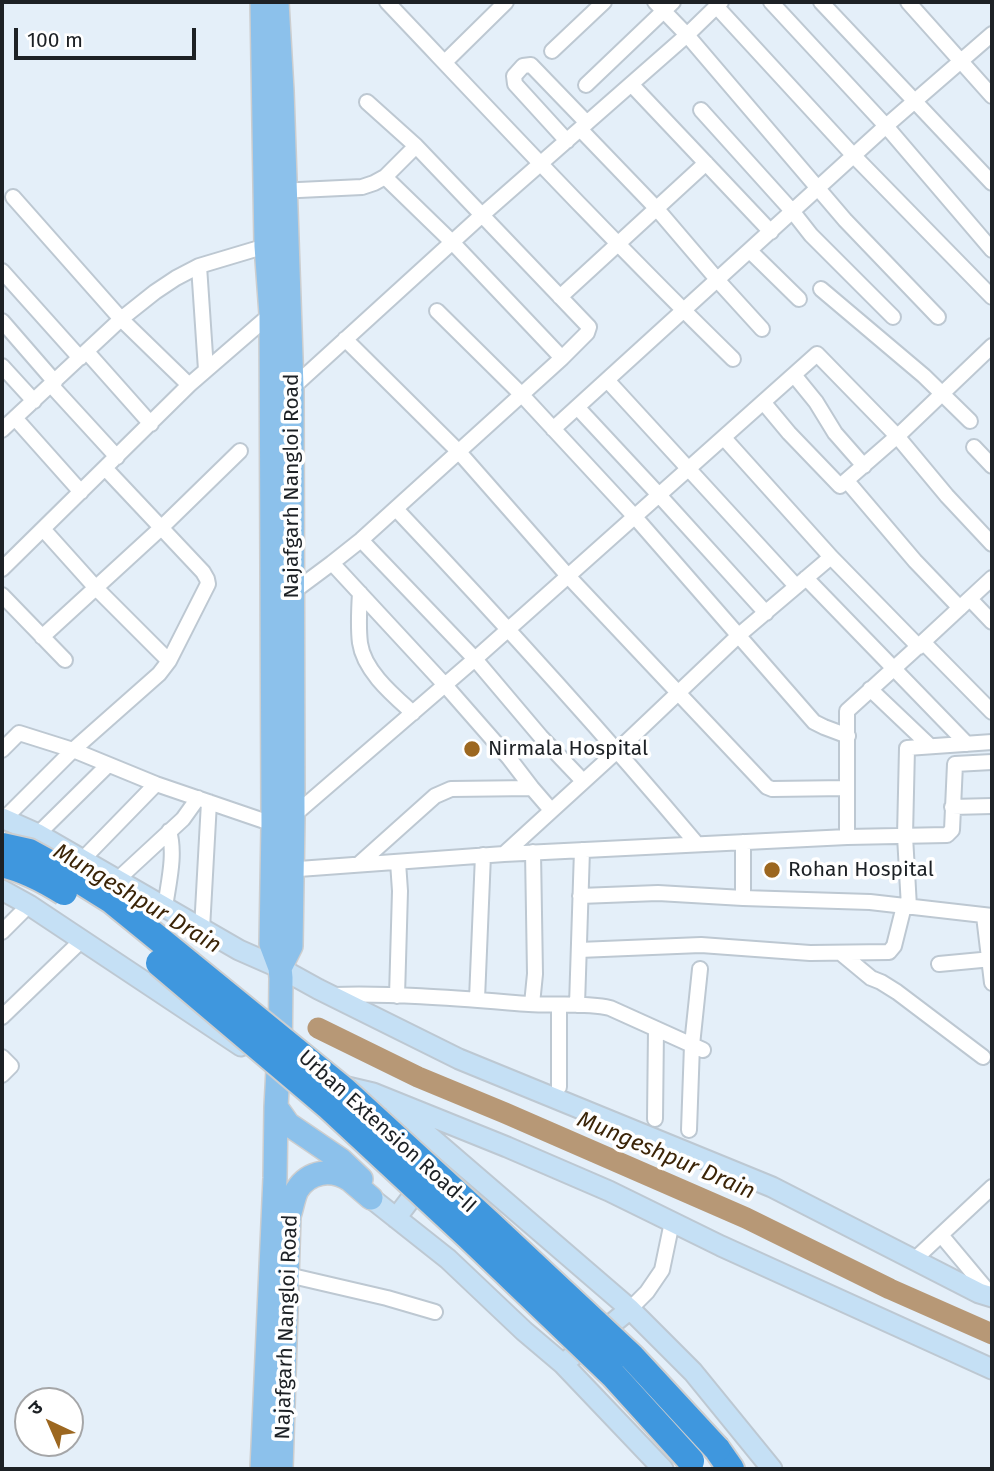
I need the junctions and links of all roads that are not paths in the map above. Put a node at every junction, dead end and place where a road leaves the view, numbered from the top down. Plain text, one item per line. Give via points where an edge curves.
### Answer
1 (261, 2) edge
2 (277, 2) edge
3 (387, 2) edge
4 (506, 2) edge
5 (604, 2) edge
6 (771, 2) edge
7 (821, 2) edge
8 (908, 2) edge
9 (719, 4) edge
10 (664, 5) edge
11 (992, 34) edge
12 (687, 35) junction
13 (552, 51) dead end
14 (961, 60) junction
15 (445, 62) junction
16 (631, 84) junction
17 (586, 85) dead end
18 (992, 96) edge
19 (915, 101) junction
20 (367, 102) dead end
21 (701, 110) dead end
22 (584, 126) junction
23 (886, 126) junction
24 (567, 141) junction
25 (416, 146) junction
26 (854, 156) junction
27 (706, 163) junction
28 (541, 164) junction
29 (385, 177) junction
30 (992, 183) edge
31 (818, 188) junction
32 (275, 191) junction
33 (13, 197) dead end
34 (657, 209) junction
35 (793, 212) junction
36 (482, 215) junction
37 (771, 232) junction
38 (453, 243) junction
39 (618, 243) junction
40 (266, 246) junction
41 (992, 250) edge
42 (750, 251) junction
43 (199, 266) junction
44 (2, 271) edge
45 (718, 279) junction
46 (821, 289) dead end
47 (560, 297) junction
48 (992, 297) edge
49 (799, 299) dead end
50 (437, 311) dead end
51 (683, 311) junction
52 (271, 314) junction
53 (893, 317) dead end
54 (938, 317) dead end
55 (121, 319) junction
56 (2, 321) edge
57 (762, 329) dead end
58 (345, 339) junction
59 (992, 346) edge
60 (83, 355) junction
61 (562, 358) junction
62 (733, 359) dead end
63 (2, 366) edge
64 (206, 370) junction
65 (794, 375) junction
66 (607, 380) junction
67 (53, 383) junction
68 (189, 385) junction
69 (292, 388) junction
70 (942, 394) junction
71 (522, 395) junction
72 (34, 401) junction
73 (764, 403) junction
74 (577, 407) junction
75 (15, 418) junction
76 (970, 421) dead end
77 (151, 424) junction
78 (553, 429) junction
79 (2, 430) edge
80 (897, 436) junction
81 (724, 438) junction
82 (974, 447) dead end
83 (240, 451) dead end
84 (459, 452) junction
85 (117, 457) junction
86 (864, 466) junction
87 (992, 466) edge
88 (105, 468) junction
89 (689, 469) junction
90 (847, 481) junction
91 (81, 492) junction
92 (659, 495) junction
93 (396, 509) junction
94 (635, 517) junction
95 (161, 528) junction
96 (43, 529) junction
97 (361, 540) junction
98 (992, 544) edge
99 (831, 557) junction
100 (332, 563) junction
101 (2, 569) edge
102 (568, 576) junction
103 (992, 578) edge
104 (801, 582) junction
105 (96, 588) junction
106 (282, 591) junction
107 (360, 593) junction
108 (2, 594) edge
109 (965, 603) junction
110 (766, 613) junction
111 (992, 622) edge
112 (509, 628) junction
113 (739, 635) junction
114 (42, 637) junction
115 (921, 645) junction
116 (475, 659) junction
117 (65, 660) dead end
118 (169, 661) junction
119 (893, 670) junction
120 (445, 685) junction
121 (870, 689) junction
122 (678, 693) junction
123 (992, 712) edge
124 (413, 713) junction
125 (848, 736) junction
126 (992, 742) edge
127 (967, 744) junction
128 (930, 746) junction
129 (2, 750) edge
130 (73, 750) junction
131 (618, 750) junction
132 (992, 762) edge
133 (108, 765) junction
134 (583, 781) junction
135 (156, 784) junction
136 (532, 788) junction
137 (847, 788) junction
138 (203, 800) junction
139 (992, 806) edge
140 (952, 807) junction
141 (551, 810) junction
142 (3, 818) edge
143 (283, 820) junction
144 (169, 831) junction
145 (38, 834) junction
146 (905, 836) junction
147 (847, 837) junction
148 (743, 842) junction
149 (697, 844) junction
150 (2, 846) edge
151 (582, 850) junction
152 (533, 852) junction
153 (503, 854) junction
154 (483, 855) junction
155 (82, 860) junction
156 (398, 862) junction
157 (2, 864) edge
158 (359, 864) junction
159 (282, 870) junction
160 (117, 880) junction
161 (2, 890) edge
162 (580, 897) junction
163 (743, 898) junction
164 (29, 905) junction
165 (906, 906) junction
166 (165, 908) junction
167 (988, 916) edge
168 (202, 929) junction
169 (2, 932) edge
170 (82, 940) junction
171 (579, 950) junction
172 (842, 954) junction
173 (990, 959) edge
174 (939, 964) dead end
175 (280, 968) junction
176 (700, 969) dead end
177 (992, 984) edge
178 (330, 995) junction
179 (397, 996) junction
180 (477, 999) junction
181 (532, 1004) junction
182 (559, 1005) junction
183 (577, 1005) junction
184 (2, 1017) edge
185 (656, 1029) junction
186 (698, 1048) junction
187 (2, 1057) edge
188 (983, 1057) dead end
189 (280, 1068) junction
190 (2, 1075) edge
191 (559, 1087) dead end
192 (373, 1093) junction
193 (276, 1107) junction
194 (654, 1119) dead end
195 (689, 1130) dead end
196 (448, 1151) junction
197 (992, 1188) edge
198 (371, 1198) junction
199 (396, 1218) junction
200 (672, 1222) junction
201 (941, 1235) junction
202 (914, 1260) junction
203 (288, 1275) junction
204 (992, 1296) edge
205 (630, 1309) junction
206 (435, 1312) dead end
207 (563, 1364) junction
208 (992, 1369) edge
209 (275, 1406) junction
210 (724, 1459) edge
211 (694, 1465) edge
212 (262, 1469) edge
213 (281, 1469) edge
214 (663, 1469) edge
215 (772, 1469) edge

1 - 32 main road, Najafgarh Nangloi Road
2 - 32 main road, Najafgarh Nangloi Road
3 - 15 street
4 - 15 street
5 - 13 street
6 - 23 street
7 - 19 street
8 - 14 street
9 - 12 street
9 - 26 street
10 - 12 street
10 - 17 street
11 - 14 street
12 - 16 street
12 - 31 street
14 - 18 street
14 - 19 street
15 - 28 street
16 - 22 street
16 - 27 street
19 - 23 street
19 - 30 street
20 - 25 street
21 - 35 street
22 - 24 street
22 - 24 street via 531,65 523,66 514,76 515,84
22 - 34 street
23 - 26 street
23 - 41 street
24 - 28 street
25 - 29 street
25 - 36 street
26 - 31 street
26 - 48 street
27 - 34 street
27 - 37 street
28 - 36 street
28 - 39 street
29 - 32 street via 362,187
29 - 38 street
31 - 35 street
31 - 54 street
32 - 40 main road, Najafgarh Nangloi Road
32 - 69 main road, Najafgarh Nangloi Road
33 - 55 street
34 - 39 street
34 - 45 street
35 - 37 street
35 - 53 street
36 - 38 street
36 - 47 street
37 - 42 street
38 - 58 street
38 - 61 street
39 - 47 street
39 - 51 street
40 - 43 street
40 - 52 main road, Najafgarh Nangloi Road
42 - 45 street
42 - 49 street
43 - 55 street
43 - 64 street
44 - 60 street
45 - 51 street
45 - 57 street
46 - 70 street
47 - 61 street via 589,327
50 - 71 street
51 - 62 street
51 - 66 street
52 - 64 street
52 - 106 main road, Najafgarh Nangloi Road
55 - 60 street
55 - 68 street
56 - 67 street
58 - 69 street
58 - 84 street
59 - 70 street
60 - 67 street
60 - 77 street
61 - 71 street
63 - 72 street
64 - 68 street
65 - 73 street
65 - 80 street via 819,355
65 - 86 street
66 - 74 street
66 - 89 street
67 - 72 street
67 - 85 street
68 - 77 street
69 - 106 main road, Najafgarh Nangloi Road
70 - 76 street
70 - 80 street
71 - 78 street
71 - 84 street
72 - 75 street
73 - 81 street
73 - 90 street via 838,485
74 - 78 street
74 - 92 street
75 - 79 street
75 - 91 street
77 - 85 street
78 - 94 street
80 - 86 street
80 - 98 street
81 - 89 street
81 - 99 street
82 - 87 street
83 - 95 street
84 - 93 street
84 - 102 street
85 - 88 street
86 - 90 street
88 - 91 street
88 - 95 street
89 - 92 street
89 - 104 street
90 - 109 street via 915,561
91 - 96 street
92 - 94 street
92 - 110 street
93 - 97 street
93 - 112 street
94 - 102 street
94 - 113 street
95 - 105 street
95 - 118 street via 204,572 208,584
96 - 101 street
96 - 105 street
97 - 100 street
97 - 116 street
99 - 104 street
99 - 115 street
100 - 106 street
100 - 107 street
102 - 112 street
102 - 122 street
103 - 109 street
104 - 110 street
104 - 119 street
105 - 114 street
105 - 118 street
106 - 143 main road, Najafgarh Nangloi Road
107 - 120 street
107 - 124 street via 363,656 385,687
108 - 114 street
109 - 111 street
109 - 115 street
110 - 113 street
112 - 116 street
112 - 131 street
113 - 122 street
113 - 125 street via 814,722
114 - 117 street
115 - 119 street
115 - 123 street
116 - 120 street
116 - 134 street
118 - 130 street
119 - 121 street
119 - 127 street
120 - 124 street
120 - 136 street
121 - 125 street via 846,711
121 - 128 street
122 - 131 street
122 - 137 street via 767,787
124 - 143 street
125 - 137 street
126 - 127 street
127 - 128 street
128 - 146 street via 907,748
129 - 130 street via 19,733
130 - 133 street
130 - 142 street
131 - 134 street
131 - 149 street
132 - 140 street via 955,764
133 - 135 street
133 - 145 street
134 - 141 street
135 - 138 street
135 - 155 street
136 - 141 street
136 - 158 street via 444,791
137 - 147 street
138 - 143 street
138 - 144 street
138 - 168 street
139 - 140 street
140 - 146 street via 950,833
141 - 153 street
142 - 145 street
143 - 159 main road, Najafgarh Nangloi Road
144 - 160 street
144 - 166 street via 172,841
145 - 155 street
146 - 147 street
146 - 165 street
147 - 148 street
148 - 149 street
148 - 163 street
149 - 151 street
150 - 210 highway, Urban Extension Road-II, bridge via 29,852 111,900 344,1090 632,1357
151 - 152 street
151 - 162 street
152 - 153 street
152 - 181 street
153 - 154 street
154 - 156 street
154 - 180 street
155 - 160 street
156 - 158 street
156 - 179 street
157 - 211 highway, Urban Extension Road-II, bridge via 49,883 98,913 328,1106 613,1375
158 - 159 street
159 - 175 main road, Najafgarh Nangloi Road via 271,944
160 - 166 street
161 - 164 street
162 - 163 street via 658,892
162 - 171 street
163 - 165 street
164 - 169 street
164 - 170 street
165 - 167 street
165 - 172 street via 889,952
166 - 168 street
167 - 173 street
168 - 175 street
170 - 184 street
170 - 189 street
171 - 172 street via 701,945
171 - 183 street
172 - 188 street
173 - 174 street
173 - 177 street
175 - 178 street
175 - 189 main road, Najafgarh Nangloi Road
176 - 186 street
178 - 179 street
178 - 202 street via 458,1059 772,1187
179 - 180 street
180 - 181 street
181 - 182 street
182 - 183 street
182 - 191 street
183 - 185 street via 610,1008
185 - 186 street
185 - 194 street
186 - 195 street
187 - 190 street via 11,1066
189 - 192 street
189 - 193 main road, Najafgarh Nangloi Road
192 - 196 street
192 - 200 street via 561,1170
193 - 198 main road via 288,1124 361,1179
193 - 209 main road, Najafgarh Nangloi Road
196 - 199 street
196 - 205 street
197 - 201 street
198 - 199 street
198 - 203 main road, Najafgarh Nangloi Road via 339,1175 315,1173 305,1180 289,1216
199 - 207 street
200 - 205 street via 662,1270
200 - 208 street
201 - 202 street
201 - 204 street
202 - 204 street
203 - 206 street
203 - 209 main road, Najafgarh Nangloi Road
205 - 207 street
205 - 215 street via 693,1371
207 - 214 street
209 - 212 main road
209 - 213 main road, Najafgarh Nangloi Road

